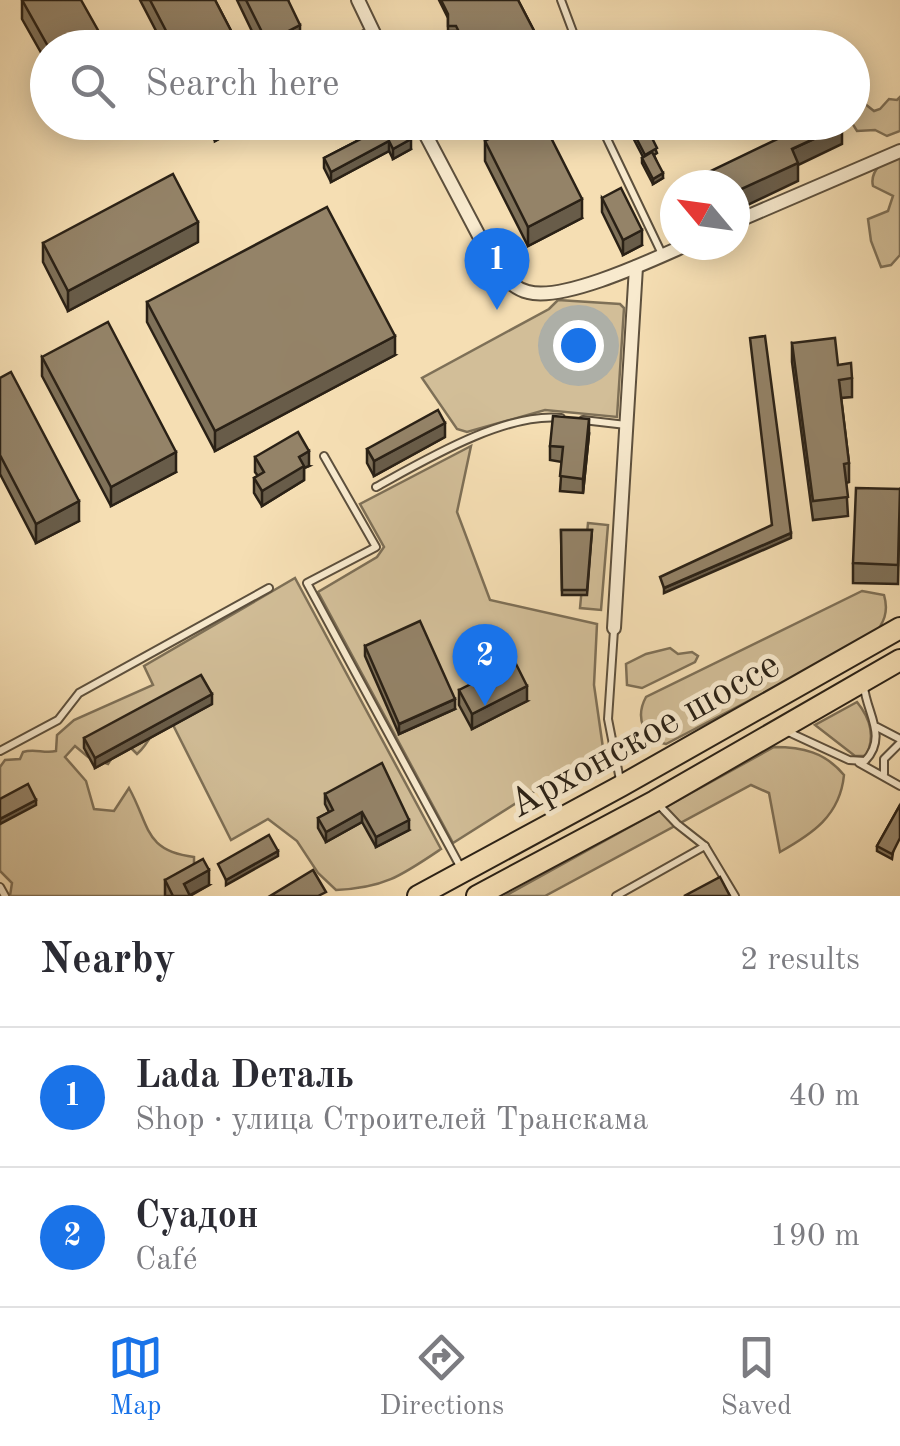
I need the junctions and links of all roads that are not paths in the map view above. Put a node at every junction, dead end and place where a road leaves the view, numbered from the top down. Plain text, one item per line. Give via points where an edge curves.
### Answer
1 (358, 0) edge
2 (561, 0) edge
3 (372, 29) edge
4 (573, 30) edge
5 (428, 140) edge
6 (608, 140) edge
7 (900, 151) edge
8 (750, 216) edge
9 (660, 249) edge
10 (660, 256) edge
11 (636, 268) junction
12 (627, 426) junction
13 (324, 456) dead end
14 (376, 486) dead end
15 (268, 588) dead end
16 (614, 628) joint
17 (900, 628) edge
18 (900, 660) edge
19 (863, 682) junction
20 (876, 726) junction
21 (779, 728) junction
22 (900, 741) edge
23 (0, 751) edge
24 (858, 762) junction
25 (884, 775) junction
26 (621, 786) junction
27 (900, 786) edge
28 (655, 800) junction
29 (706, 846) junction
30 (464, 873) junction
31 (0, 886) edge
32 (626, 894) edge
33 (5, 896) edge
34 (418, 896) edge
35 (477, 896) edge
36 (616, 896) edge
37 (735, 896) edge

1 - 3 street
2 - 4 lane
5 - 11 street via 496,270 510,283 530,293 569,289
6 - 9 lane
7 - 8 street
10 - 11 street
11 - 12 street
12 - 14 lane via 546,416 468,437
12 - 16 street
13 - 30 lane via 376,547 306,583
15 - 23 lane via 79,692 58,720
16 - 26 lane via 608,720
17 - 26 highway, Архонское шоссе
18 - 19 highway, Архонское шоссе
19 - 20 lane
19 - 21 highway, Архонское шоссе
20 - 22 lane
20 - 24 lane via 875,748
21 - 24 lane
21 - 28 highway, Архонское шоссе
22 - 25 lane via 884,759
24 - 25 lane
25 - 27 lane
26 - 30 highway, Архонское шоссе
28 - 29 lane
28 - 35 highway, Архонское шоссе
29 - 32 lane
29 - 37 lane
30 - 34 highway, Архонское шоссе
31 - 33 lane
32 - 36 lane

